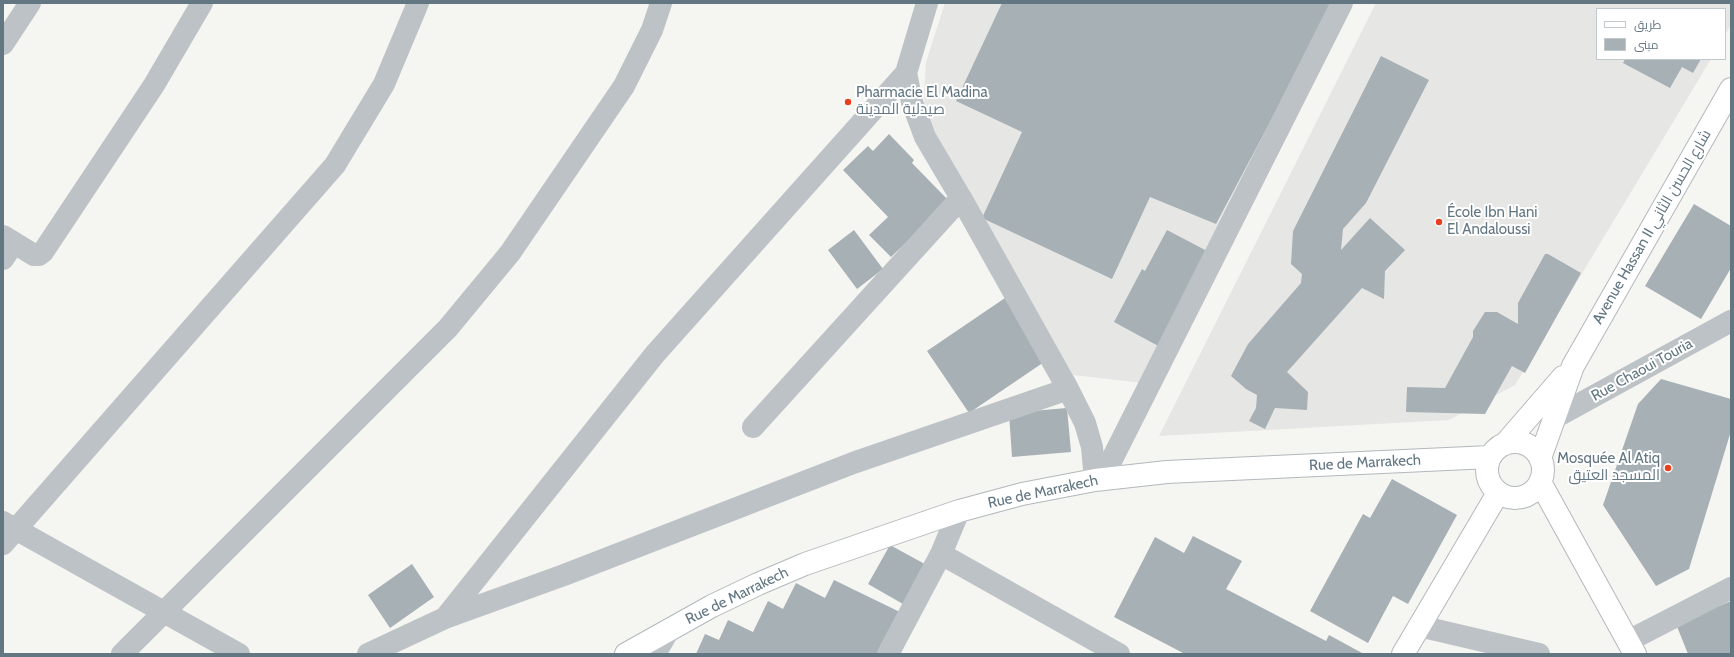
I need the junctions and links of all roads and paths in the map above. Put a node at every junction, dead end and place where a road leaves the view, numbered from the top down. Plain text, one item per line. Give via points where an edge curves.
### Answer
1 (30, 3) edge
2 (202, 3) edge
3 (418, 3) edge
4 (661, 3) edge
5 (927, 3) edge
6 (1342, 3) edge
7 (3, 44) edge
8 (906, 73) junction
9 (1731, 89) edge
10 (961, 198) junction
11 (7, 246) edge
12 (1731, 321) edge
13 (1573, 366) junction
14 (1068, 388) junction
15 (1554, 418) junction
16 (753, 427) dead end
17 (1497, 450) junction
18 (1540, 458) junction
19 (1099, 479) junction
20 (1540, 482) junction
21 (1498, 493) junction
22 (959, 511) junction
23 (8, 532) edge
24 (941, 554) junction
25 (1731, 588) edge
26 (166, 612) junction
27 (445, 618) junction
28 (1420, 626) junction
29 (669, 630) junction
30 (1631, 647) edge
31 (122, 654) edge
32 (239, 654) edge
33 (368, 654) edge
34 (626, 654) edge
35 (655, 654) edge
36 (888, 654) edge
37 (1119, 654) edge
38 (1403, 654) edge
39 (1539, 654) edge

1 - 7 street
2 - 11 street via 154,85 43,252 34,255
3 - 23 street via 384,84 335,165
4 - 26 street via 652,30 624,86 510,253 448,328
5 - 8 street
6 - 19 street
8 - 10 street via 912,102 925,137
8 - 27 street via 655,354
9 - 13 street, Avenue Hassan II شارع الحسن الثاني
10 - 14 street
10 - 16 street
12 - 15 street, Rue Chaoui Touria
13 - 15 street, Avenue Hassan II شارع الحسن الثاني
13 - 17 street, Avenue Hassan II شارع الحسن الثاني
14 - 19 street via 1085,423
14 - 27 street via 852,463 572,572
15 - 18 street, Avenue Hassan II شارع الحسن الثاني
17 - 18 street via 1522,443 1536,451
17 - 19 street, Rue de Marrakech
17 - 21 street via 1487,467 1487,476 1491,486
18 - 20 street via 1543,470
19 - 22 street, Rue de Marrakech via 1022,494
20 - 21 street via 1535,490 1517,499 1507,498
20 - 30 street
21 - 28 street
22 - 24 street
22 - 29 street, Rue de Marrakech via 805,564 712,606
23 - 26 street
24 - 36 street
24 - 37 street
25 - 30 street
26 - 31 street
26 - 32 street
27 - 33 street
28 - 38 street
28 - 39 street
29 - 34 street, Rue de Marrakech
29 - 35 street

